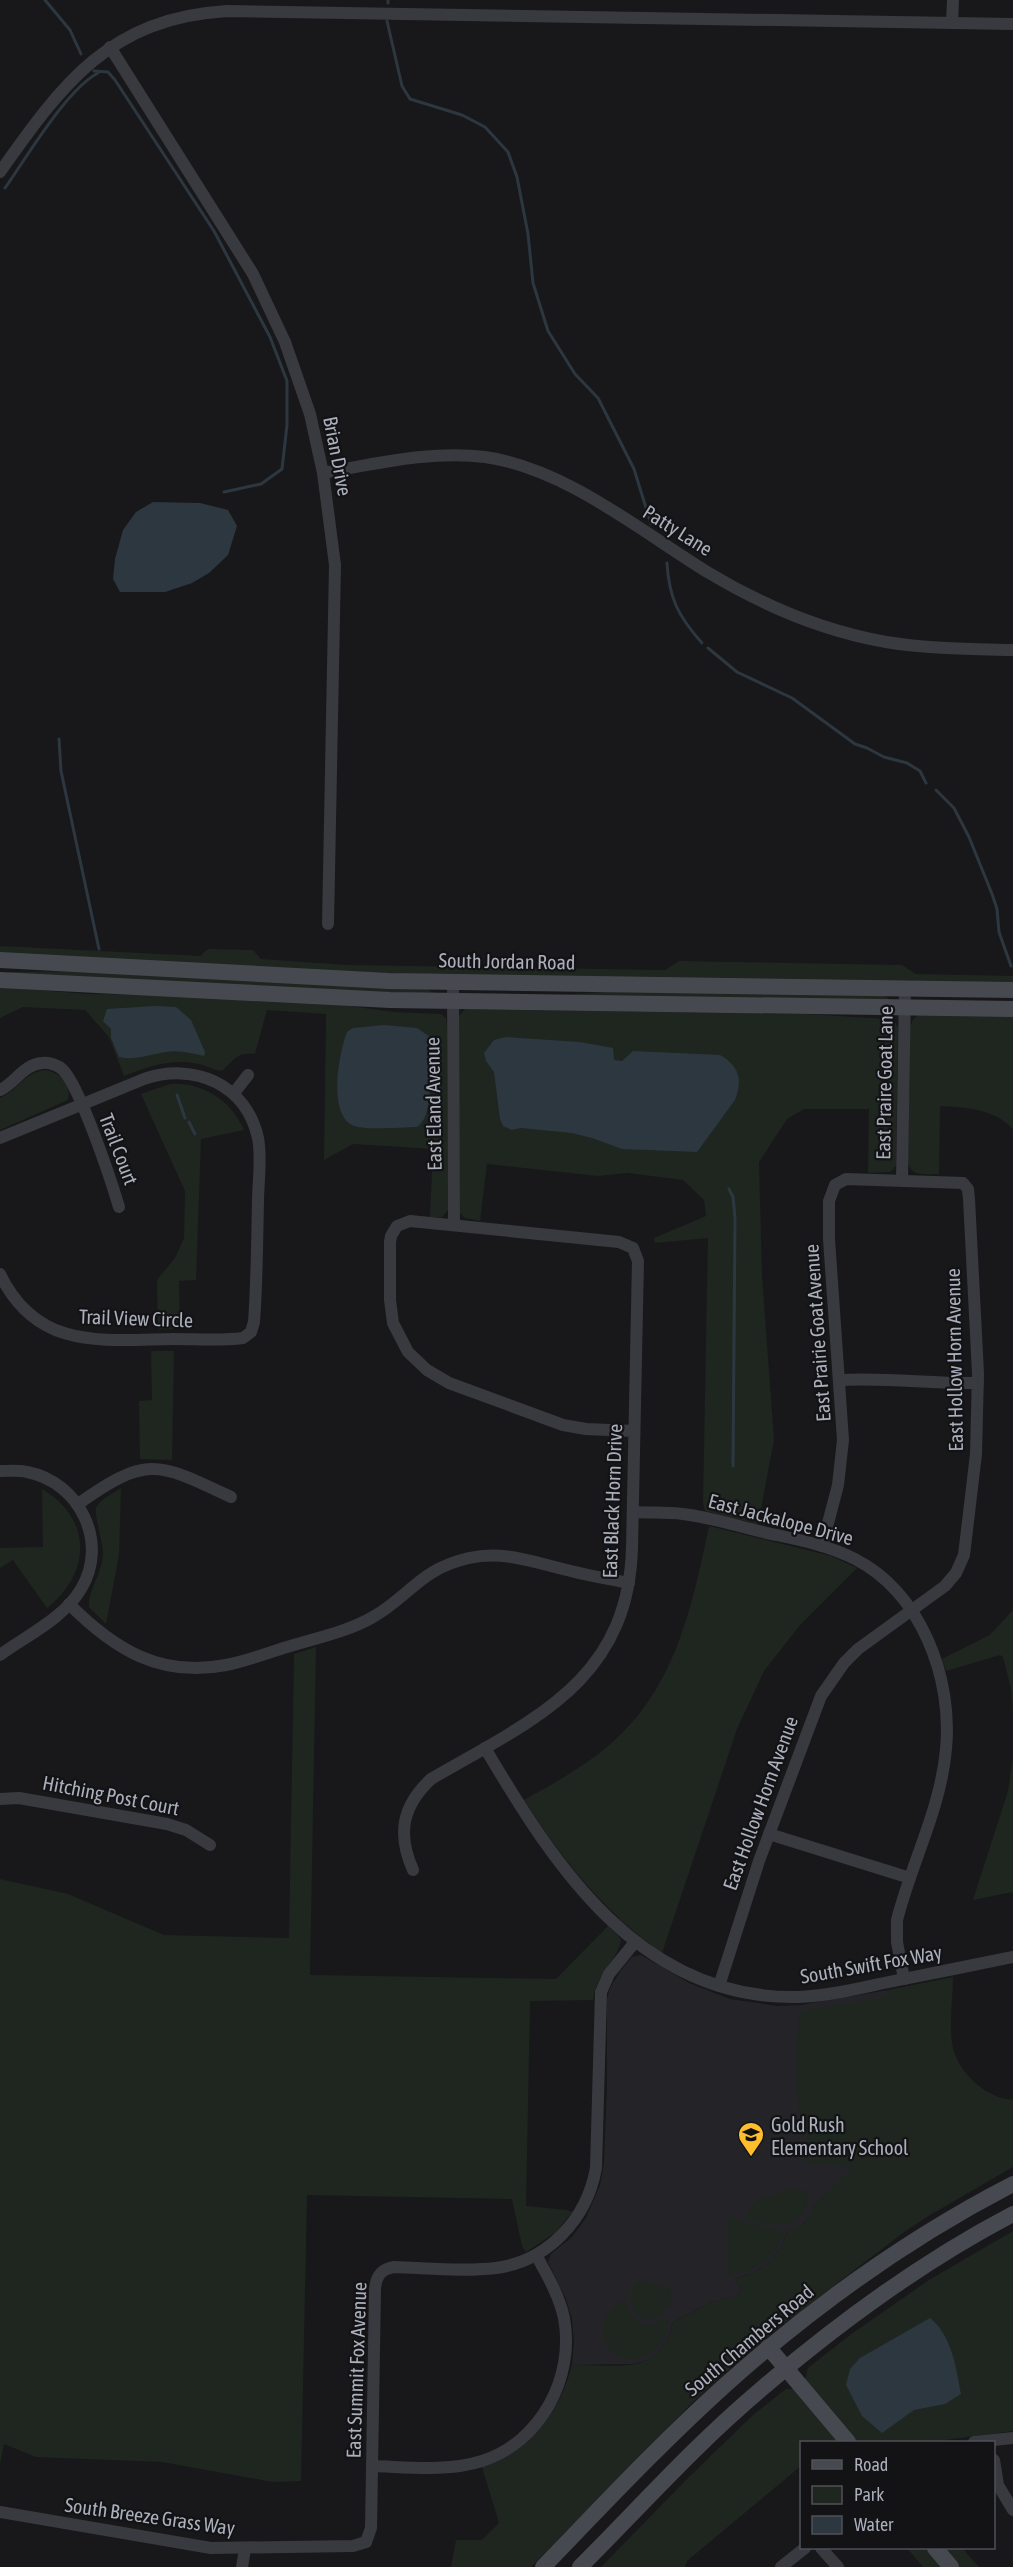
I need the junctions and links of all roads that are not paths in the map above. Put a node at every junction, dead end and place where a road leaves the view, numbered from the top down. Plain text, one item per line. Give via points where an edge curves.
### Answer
1 (953, 0) edge
2 (952, 23) junction
3 (1013, 24) edge
4 (110, 47) junction
5 (0, 172) edge
6 (323, 473) junction
7 (1013, 650) edge
8 (328, 924) dead end
9 (0, 960) edge
10 (0, 980) edge
11 (453, 982) junction
12 (905, 987) junction
13 (1013, 990) edge
14 (453, 1001) junction
15 (905, 1007) junction
16 (1013, 1009) edge
17 (248, 1075) dead end
18 (0, 1090) edge
19 (234, 1093) junction
20 (81, 1106) junction
21 (0, 1138) edge
22 (902, 1180) junction
23 (119, 1207) dead end
24 (454, 1226) junction
25 (2, 1283) edge
26 (840, 1380) junction
27 (978, 1383) junction
28 (634, 1431) junction
29 (0, 1471) edge
30 (231, 1497) dead end
31 (78, 1504) junction
32 (633, 1512) junction
33 (822, 1546) junction
34 (629, 1583) junction
35 (69, 1604) junction
36 (912, 1609) junction
37 (0, 1655) edge
38 (485, 1748) junction
39 (0, 1799) edge
40 (769, 1833) junction
41 (210, 1845) dead end
42 (413, 1870) dead end
43 (910, 1878) junction
44 (635, 1942) junction
45 (1013, 1959) edge
46 (904, 1979) junction
47 (719, 1986) junction
48 (1013, 2184) edge
49 (1013, 2214) edge
50 (536, 2255) junction
51 (768, 2347) junction
52 (786, 2368) junction
53 (1013, 2438) edge
54 (847, 2441) edge
55 (991, 2441) edge
56 (372, 2466) junction
57 (995, 2470) edge
58 (1013, 2510) edge
59 (0, 2512) edge
60 (369, 2544) joint
61 (245, 2549) junction
62 (803, 2549) edge
63 (823, 2549) edge
64 (937, 2549) edge
65 (242, 2567) edge
66 (543, 2567) edge
67 (580, 2567) edge
68 (781, 2567) edge
69 (838, 2567) edge
70 (951, 2567) edge

1 - 2 street
2 - 3 street
2 - 4 street via 227,11 199,13 158,24
4 - 5 street via 63,88
4 - 6 street, Brian Drive via 263,294 306,399
6 - 7 street, Patty Lane via 450,455 517,464 579,492 709,573 801,618 887,642
6 - 8 street, Brian Drive via 335,587
9 - 11 main road, South Jordan Road
10 - 14 main road, South Jordan Road
11 - 12 main road, South Jordan Road
11 - 14 street, East Eland Avenue
12 - 13 main road, South Jordan Road
12 - 15 street, East Praire Goat Lane
14 - 15 main road, South Jordan Road
14 - 24 street, East Eland Avenue
15 - 16 main road, South Jordan Road
15 - 22 street, East Praire Goat Lane
17 - 19 street
18 - 20 street via 30,1066 48,1063 66,1074
19 - 20 street, Trail View Circle via 204,1076 174,1072 144,1079
19 - 25 street, Trail View Circle via 253,1123 259,1145 250,1338 79,1338 40,1322
20 - 21 street, Trail View Circle
20 - 23 street, Trail Court
22 - 26 street, East Prairie Goat Avenue via 831,1181 829,1228
22 - 27 street, East Hollow Horn Avenue via 968,1183
24 - 28 street, East Black Horn Drive via 637,1245
24 - 28 street, East Black Horn Drive via 393,1221 390,1307 400,1339 420,1365 449,1383 563,1425
26 - 27 street
26 - 33 street, East Prairie Goat Avenue via 842,1460
27 - 36 street, East Hollow Horn Avenue via 976,1454 964,1555 945,1586
28 - 32 street, East Black Horn Drive
29 - 31 street via 44,1477
30 - 31 street via 184,1475 151,1468 123,1474
31 - 35 street via 89,1529 92,1557 85,1580
32 - 33 street, East Jackalope Drive via 696,1516
32 - 34 street, East Black Horn Drive
33 - 36 street, East Jackalope Drive via 870,1568
34 - 35 street via 519,1557 476,1556 430,1572 369,1619 229,1664 199,1668 146,1660 94,1629
34 - 38 street, East Black Horn Drive via 613,1633 586,1674 552,1707
35 - 37 street
36 - 40 street, East Hollow Horn Avenue via 858,1649 825,1689
36 - 43 street, East Jackalope Drive via 933,1655 947,1730 940,1783
38 - 42 street, East Black Horn Drive via 431,1779 412,1802 403,1840
38 - 44 street, South Swift Fox Way via 557,1861
39 - 41 street, Hitching Post Court via 19,1798 167,1824
40 - 43 street
40 - 47 street, East Hollow Horn Avenue
43 - 46 street, East Jackalope Drive via 896,1924
44 - 47 street, South Swift Fox Way via 683,1972
44 - 50 street, East Summit Fox Avenue via 609,1974 600,1998 597,2159 592,2186 570,2227
45 - 46 street, South Swift Fox Way
46 - 47 street, South Swift Fox Way via 798,1997 756,1995
48 - 51 main road, South Chambers Road via 886,2259
49 - 52 main road via 896,2285
50 - 56 street via 561,2307 566,2348 555,2395 536,2424 510,2446 473,2463 447,2467
50 - 56 street, East Summit Fox Avenue via 494,2268 376,2269
51 - 52 main road
51 - 66 main road, South Chambers Road via 666,2441
52 - 54 main road
52 - 67 main road via 713,2433
53 - 55 street
56 - 60 street, East Summit Fox Avenue
57 - 58 street via 998,2485
59 - 61 street, South Breeze Grass Way via 203,2547
60 - 61 street, South Breeze Grass Way
61 - 65 street
62 - 68 street
63 - 69 street
64 - 70 main road

